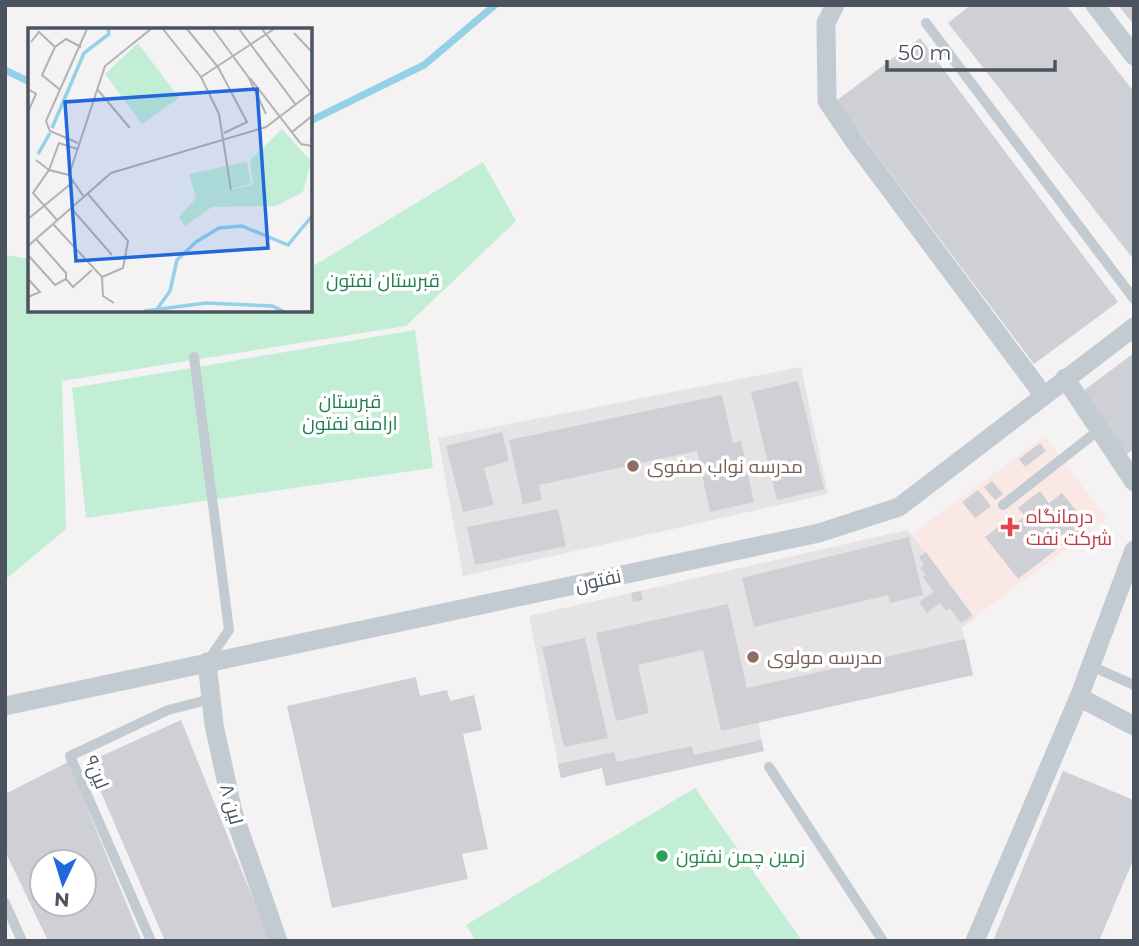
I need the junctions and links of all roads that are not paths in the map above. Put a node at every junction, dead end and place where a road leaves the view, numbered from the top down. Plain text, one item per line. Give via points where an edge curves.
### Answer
1 (835, 5) edge
2 (1096, 5) edge
3 (926, 23) dead end
4 (1134, 56) edge
5 (1134, 299) edge
6 (1134, 327) edge
7 (194, 357) dead end
8 (1065, 378) junction
9 (1044, 396) junction
10 (1099, 430) junction
11 (1131, 473) edge
12 (1003, 505) dead end
13 (1134, 550) edge
14 (207, 662) junction
15 (1091, 666) junction
16 (1134, 685) edge
17 (1079, 697) junction
18 (211, 699) junction
19 (5, 706) edge
20 (1134, 726) edge
21 (769, 767) dead end
22 (5, 903) edge
23 (22, 941) edge
24 (151, 941) edge
25 (278, 941) edge
26 (883, 941) edge
27 (975, 941) edge

1 - 9 street via 826,23 827,101
2 - 4 street
3 - 5 lane
6 - 8 street, نفتون
7 - 14 lane via 229,630
8 - 9 street, نفتون
8 - 10 street
9 - 14 street, نفتون via 900,507 820,533
10 - 11 street
10 - 12 lane
13 - 15 street
14 - 18 street, لین ۸
14 - 19 street, نفتون
15 - 16 lane
15 - 17 street
17 - 20 street
17 - 27 street
18 - 24 lane, لین۹ via 167,710 70,756
18 - 25 street, لین ۸ via 233,813
21 - 26 lane
22 - 23 lane

